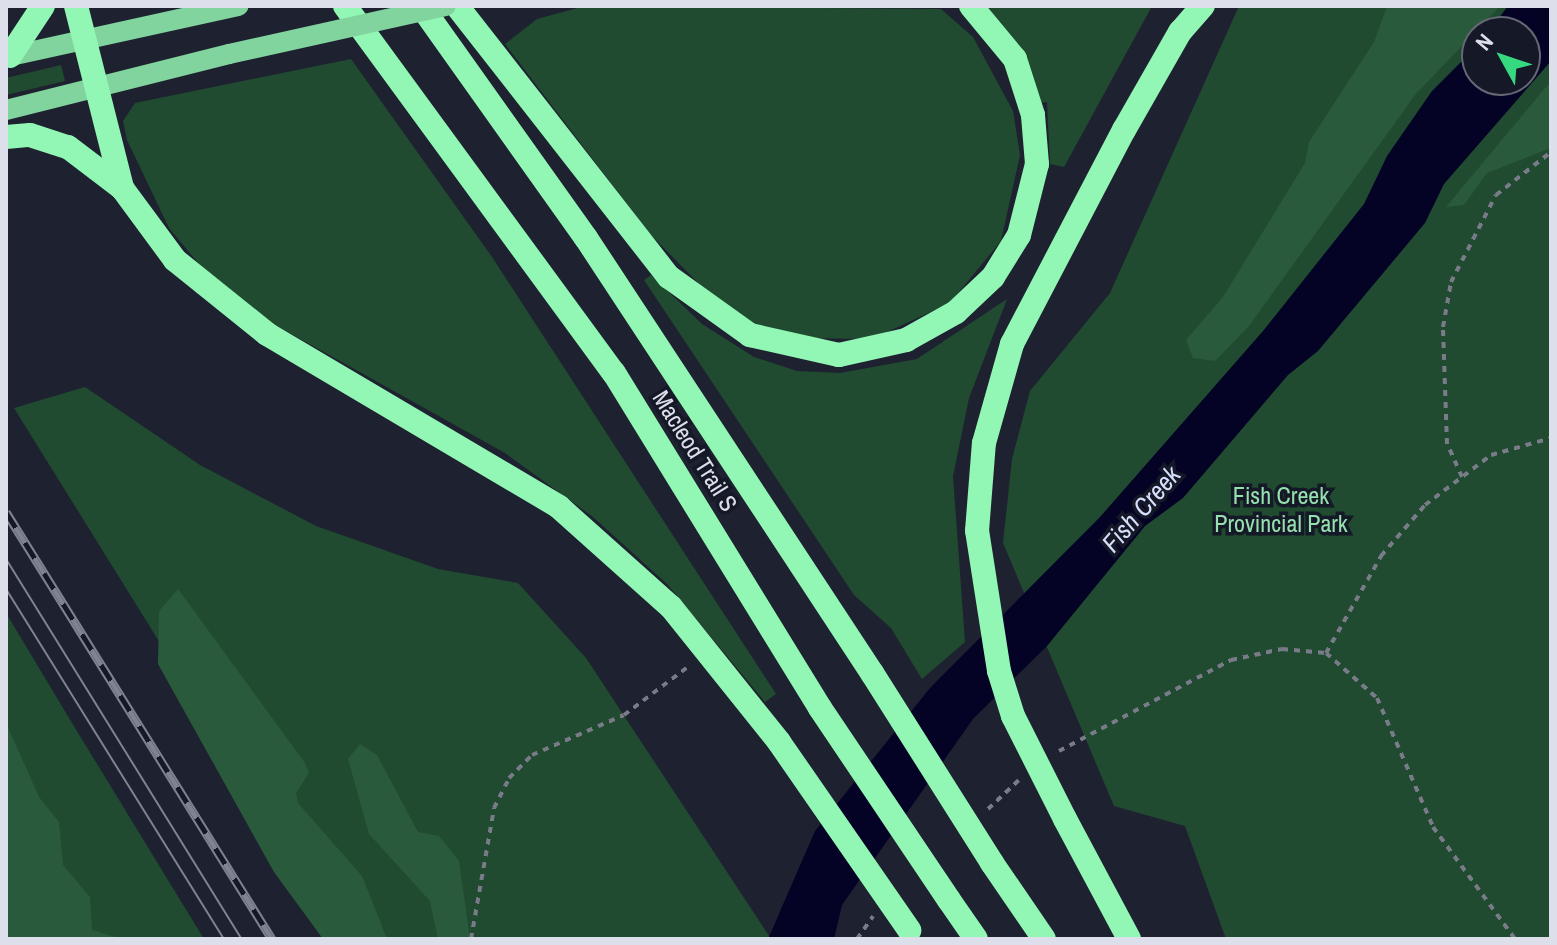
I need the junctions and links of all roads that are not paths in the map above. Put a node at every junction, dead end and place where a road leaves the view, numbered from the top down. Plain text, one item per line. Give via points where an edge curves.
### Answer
1 (43, 6) edge
2 (76, 6) edge
3 (238, 6) edge
4 (345, 6) edge
5 (446, 6) edge
6 (457, 6) edge
7 (971, 6) edge
8 (1188, 6) edge
9 (1203, 6) edge
10 (410, 11) edge
11 (1180, 32) junction
12 (90, 39) junction
13 (8, 56) edge
14 (97, 87) junction
15 (6, 110) edge
16 (6, 137) edge
17 (122, 188) junction
18 (912, 935) edge
19 (976, 939) edge
20 (1044, 939) edge
21 (1129, 939) edge

1 - 13 highway
2 - 12 highway
3 - 12 main road
4 - 19 highway, Macleod Trail S, bridge via 614,373 820,708
5 - 10 main road, bridge
6 - 7 highway via 669,277 750,335 839,355 906,340 956,312 993,277 1019,235 1037,164 1033,115 1015,59
8 - 11 highway
9 - 11 highway
10 - 14 main road, bridge
10 - 20 highway, Macleod Trail S, bridge via 586,238
11 - 21 highway, bridge via 1012,344 984,443 977,531 979,581 1005,690
12 - 13 main road
12 - 14 highway
14 - 15 main road
14 - 17 highway
16 - 17 highway via 30,135 68,147
17 - 18 highway, bridge via 175,260 220,300 559,507 671,607 779,742

